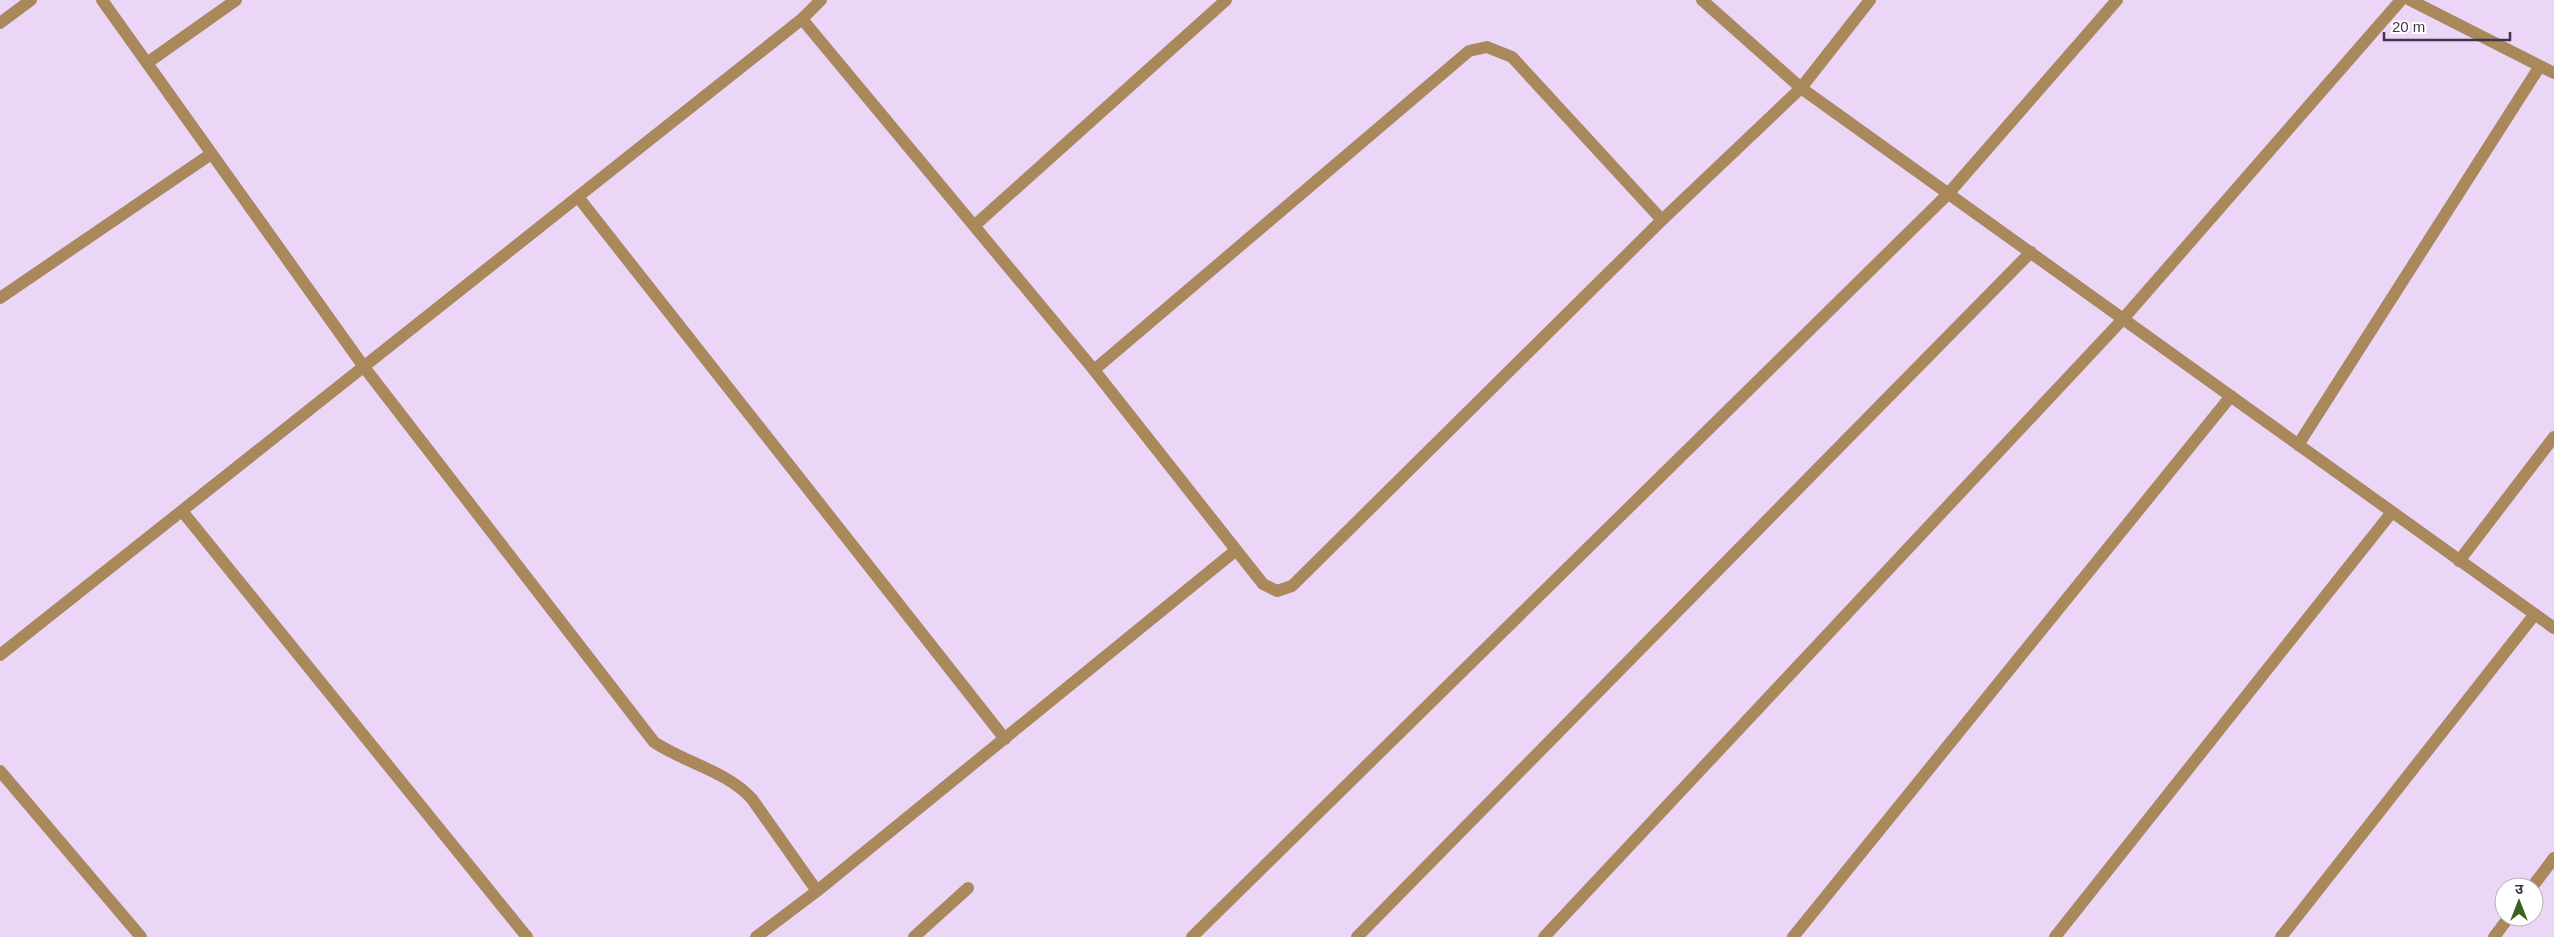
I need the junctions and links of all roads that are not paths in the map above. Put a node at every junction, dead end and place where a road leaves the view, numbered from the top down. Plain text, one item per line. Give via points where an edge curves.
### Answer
1 (30, 0) edge
2 (102, 0) edge
3 (236, 0) edge
4 (821, 0) edge
5 (1226, 0) edge
6 (1702, 0) edge
7 (1870, 0) edge
8 (2116, 0) edge
9 (2401, 0) edge
10 (2410, 0) edge
11 (802, 19) junction
12 (0, 23) edge
13 (147, 63) junction
14 (2540, 66) junction
15 (2554, 72) edge
16 (1801, 88) junction
17 (210, 154) junction
18 (1948, 194) junction
19 (578, 197) junction
20 (1662, 220) junction
21 (974, 226) junction
22 (2031, 252) junction
23 (0, 298) edge
24 (2124, 319) junction
25 (364, 367) junction
26 (1094, 370) junction
27 (2231, 396) junction
28 (2554, 437) edge
29 (2298, 444) junction
30 (182, 511) junction
31 (2392, 512) junction
32 (1235, 551) junction
33 (2459, 561) junction
34 (2535, 614) junction
35 (2554, 628) edge
36 (0, 656) edge
37 (1005, 739) junction
38 (0, 771) edge
39 (2554, 858) edge
40 (2540, 877) edge
41 (968, 888) dead end
42 (817, 891) junction
43 (141, 937) edge
44 (527, 937) edge
45 (756, 937) edge
46 (914, 937) edge
47 (1192, 937) edge
48 (1357, 937) edge
49 (1544, 937) edge
50 (1793, 937) edge
51 (2056, 937) edge
52 (2281, 937) edge

1 - 12 street
2 - 13 street
3 - 13 street
4 - 11 street
5 - 21 street
6 - 16 street
7 - 16 street
8 - 18 street
9 - 24 street
10 - 14 street
11 - 19 street
11 - 21 street
13 - 17 street
14 - 15 street
14 - 29 street
16 - 18 street
16 - 20 street
17 - 23 street
17 - 25 street
18 - 22 street
18 - 47 street
19 - 25 street
19 - 37 street
20 - 26 street via 1512,57 1487,47 1469,51
20 - 32 street via 1292,586 1285,590 1269,588
21 - 26 street
22 - 24 street
22 - 48 street
24 - 27 street
24 - 49 street
25 - 30 street
25 - 42 street via 654,742 740,786
26 - 32 street
27 - 29 street
27 - 50 street
28 - 33 street
29 - 31 street
30 - 36 street
30 - 44 street
31 - 33 street
31 - 51 street
32 - 37 street
33 - 34 street
34 - 35 street
34 - 52 street
37 - 42 street
38 - 43 street
39 - 40 street
41 - 46 street
42 - 45 street

